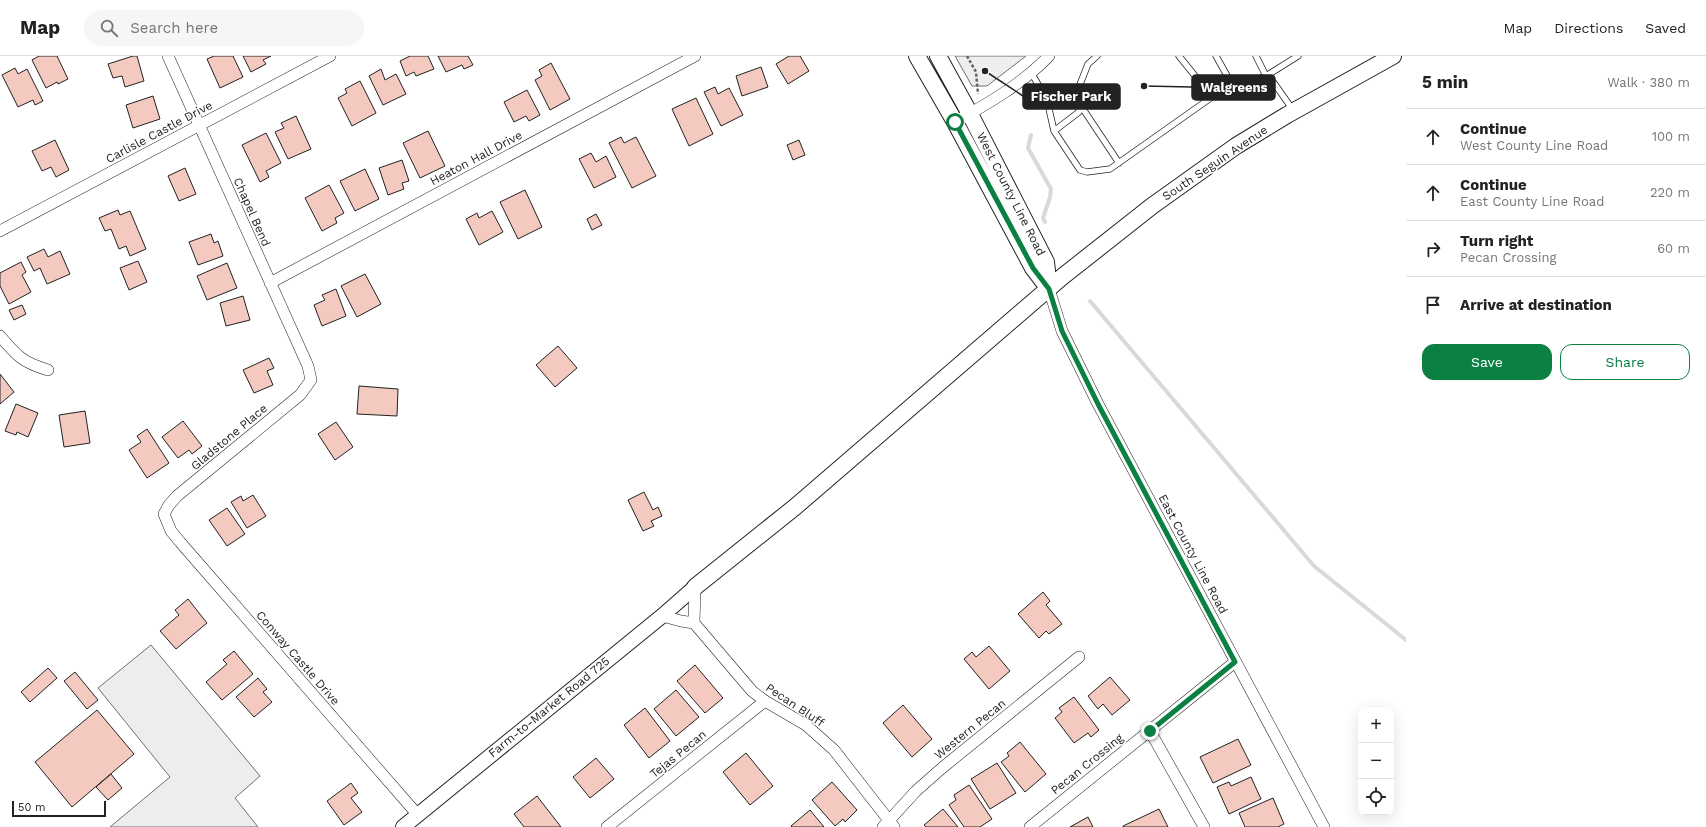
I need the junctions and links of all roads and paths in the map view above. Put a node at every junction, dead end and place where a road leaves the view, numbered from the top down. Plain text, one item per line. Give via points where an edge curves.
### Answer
1 (168, 56) edge
2 (330, 56) edge
3 (695, 56) edge
4 (917, 56) edge
5 (938, 56) edge
6 (967, 56) edge
7 (1049, 56) edge
8 (1097, 56) edge
9 (1179, 56) edge
10 (1216, 56) edge
11 (1256, 56) edge
12 (1298, 56) edge
13 (1393, 56) edge
14 (1032, 74) junction
15 (1266, 76) junction
16 (1234, 88) junction
17 (978, 94) dead end
18 (1212, 97) junction
19 (1079, 103) junction
20 (1294, 111) junction
21 (970, 114) junction
22 (955, 122) junction
23 (198, 125) junction
24 (1054, 131) junction
25 (1119, 163) junction
26 (0, 231) edge
27 (270, 283) junction
28 (1049, 289) junction
29 (0, 336) edge
30 (48, 370) dead end
31 (311, 380) joint
32 (164, 514) joint
33 (695, 587) junction
34 (662, 616) junction
35 (694, 623) junction
36 (1080, 657) dead end
37 (1235, 662) junction
38 (765, 701) junction
39 (1150, 731) junction
40 (417, 814) junction
41 (889, 824) edge
42 (403, 827) edge
43 (608, 827) edge
44 (1030, 827) edge
45 (1204, 827) edge
46 (1324, 827) edge

1 - 23 street, Chapel Bend
2 - 23 street, Carlisle Castle Drive
3 - 27 street, Heaton Hall Drive
4 - 22 main road, West County Line Road
5 - 21 main road, West County Line Road
6 - 17 path via 976,72
7 - 14 street
8 - 19 lane via 1088,64 1082,78 1077,92
9 - 18 lane
10 - 16 lane
11 - 15 lane
12 - 15 lane
13 - 20 main road, South Seguin Avenue
14 - 21 street
14 - 24 lane via 1047,100
15 - 16 lane
15 - 20 lane
16 - 18 lane
18 - 25 lane
19 - 24 lane via 1079,112
19 - 25 lane
20 - 28 main road, South Seguin Avenue via 1236,146 1164,197
21 - 22 street
21 - 28 main road, West County Line Road via 1046,262
22 - 28 main road, West County Line Road via 1033,268
23 - 26 street, Carlisle Castle Drive
23 - 27 street, Chapel Bend
24 - 25 lane via 1080,170 1101,172
27 - 31 street, Chapel Bend via 308,366
28 - 33 main road, South Seguin Avenue via 795,507
28 - 37 street, East County Line Road via 1062,331 1098,404
29 - 30 street via 15,355
31 - 32 street, Gladstone Place via 300,395 177,496
32 - 40 street, Conway Castle Drive via 171,531 180,542
33 - 34 street, Farm-to-Market Road 725
33 - 35 street
34 - 35 street
34 - 40 street, Farm-to-Market Road 725
35 - 38 street, Pecan Bluff via 752,691
36 - 41 street, Western Pecan via 942,768 916,791
37 - 39 street, Pecan Crossing
37 - 46 street, East County Line Road
38 - 41 street, Pecan Bluff via 806,725 834,750
38 - 43 street, Tejas Pecan
39 - 44 street, Pecan Crossing
39 - 45 street
40 - 42 street, Farm-to-Market Road 725

